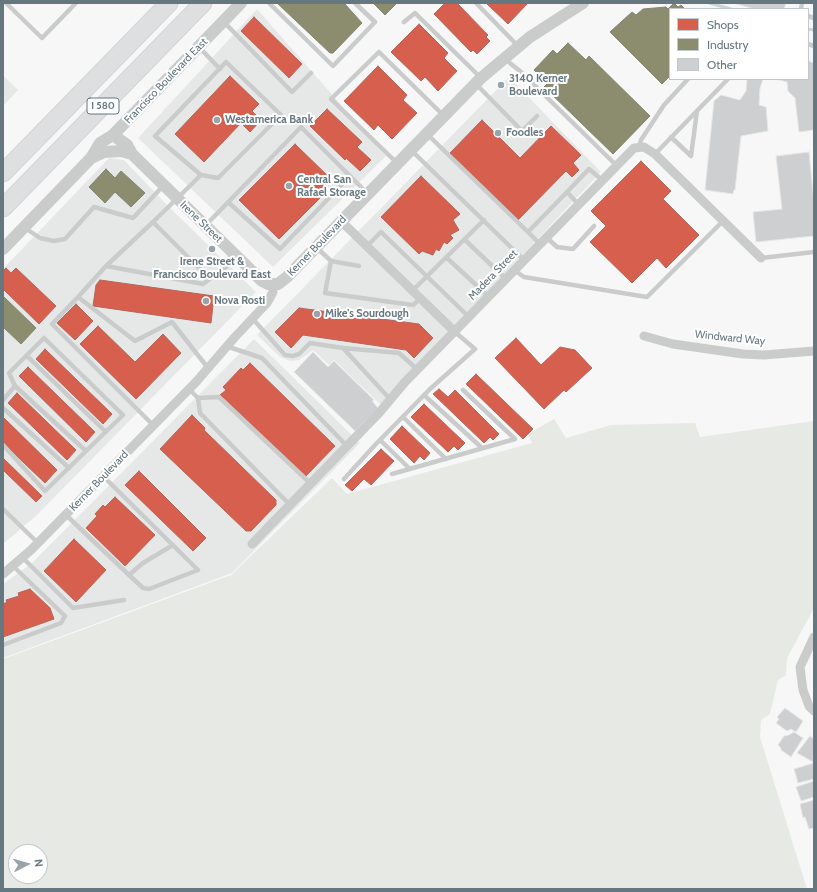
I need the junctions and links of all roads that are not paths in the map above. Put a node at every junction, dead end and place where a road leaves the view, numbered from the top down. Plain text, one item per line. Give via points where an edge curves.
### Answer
1 (6, 3) edge
2 (76, 3) edge
3 (169, 3) edge
4 (203, 3) edge
5 (241, 3) edge
6 (269, 3) edge
7 (355, 3) edge
8 (476, 3) edge
9 (584, 3) edge
10 (223, 21) junction
11 (404, 22) dead end
12 (518, 46) junction
13 (199, 47) junction
14 (503, 58) junction
15 (220, 69) junction
16 (311, 73) dead end
17 (687, 80) edge
18 (727, 80) edge
19 (478, 81) junction
20 (697, 111) junction
21 (444, 116) junction
22 (537, 116) dead end
23 (427, 134) junction
24 (113, 135) junction
25 (672, 137) junction
26 (639, 147) junction
27 (411, 150) junction
28 (132, 154) junction
29 (655, 154) junction
30 (91, 158) junction
31 (398, 164) junction
32 (616, 165) junction
33 (3, 173) edge
34 (201, 175) junction
35 (350, 176) junction
36 (602, 180) junction
37 (163, 185) junction
38 (567, 192) junction
39 (368, 194) junction
40 (178, 199) junction
41 (228, 202) junction
42 (578, 204) junction
43 (3, 208) edge
44 (484, 220) junction
45 (341, 221) junction
46 (723, 221) junction
47 (153, 222) junction
48 (205, 226) junction
49 (594, 226) dead end
50 (24, 227) junction
51 (528, 232) junction
52 (465, 240) junction
53 (543, 240) junction
54 (368, 246) junction
55 (316, 247) junction
56 (3, 249) edge
57 (814, 252) edge
58 (238, 258) junction
59 (447, 258) junction
60 (761, 258) joint
61 (524, 260) junction
62 (331, 261) junction
63 (106, 266) junction
64 (359, 266) dead end
65 (514, 270) junction
66 (428, 276) junction
67 (210, 279) junction
68 (506, 279) junction
69 (273, 285) junction
70 (413, 290) junction
71 (78, 297) junction
72 (489, 297) junction
73 (421, 298) junction
74 (469, 317) junction
75 (252, 318) junction
76 (455, 332) junction
77 (644, 336) dead end
78 (226, 346) junction
79 (343, 348) junction
80 (814, 350) edge
81 (27, 356) junction
82 (208, 368) junction
83 (418, 370) junction
84 (15, 386) junction
85 (189, 389) junction
86 (463, 390) dead end
87 (424, 394) junction
88 (198, 398) junction
89 (3, 400) edge
90 (390, 400) junction
91 (3, 408) edge
92 (403, 417) junction
93 (153, 426) junction
94 (106, 432) junction
95 (380, 440) junction
96 (3, 445) edge
97 (347, 446) junction
98 (482, 448) junction
99 (86, 451) junction
100 (446, 458) junction
101 (69, 468) junction
102 (410, 469) junction
103 (392, 474) dead end
104 (104, 477) junction
105 (344, 479) dead end
106 (310, 484) junction
107 (290, 506) junction
108 (3, 509) edge
109 (66, 515) junction
110 (38, 543) junction
111 (252, 544) dead end
112 (173, 545) junction
113 (23, 558) junction
114 (14, 566) junction
115 (3, 574) edge
116 (129, 575) junction
117 (124, 600) dead end
118 (814, 637) edge
119 (3, 645) edge
120 (814, 711) edge

1 - 2 lane via 42,38
3 - 33 highway, I 580
4 - 43 highway, I 580
5 - 10 street, Francisco Boulevard East
6 - 7 lane via 333,66 375,22
8 - 12 lane
9 - 12 street, Kerner Boulevard
10 - 13 street, Francisco Boulevard East
10 - 16 lane via 292,92
11 - 19 lane via 415,12
12 - 14 street, Kerner Boulevard
13 - 15 lane
13 - 24 street, Francisco Boulevard East
14 - 19 street, Kerner Boulevard
14 - 32 lane via 521,72
15 - 34 lane via 155,136
15 - 34 lane via 226,62 281,115 218,178
17 - 26 lane via 664,105
18 - 20 lane
19 - 21 street, Kerner Boulevard
19 - 22 lane via 522,131
20 - 25 lane
20 - 25 lane via 691,156
21 - 23 street, Kerner Boulevard
21 - 31 lane via 379,52 331,99
23 - 27 street, Kerner Boulevard
23 - 51 lane
24 - 28 street, Irene Street via 127,145
24 - 30 street, Francisco Boulevard East via 100,143
25 - 29 lane
26 - 29 street via 648,148
26 - 32 street, Madera Street via 630,151
27 - 31 street, Kerner Boulevard
27 - 44 lane
28 - 30 street, Francisco Boulevard East via 112,150
28 - 37 street, Irene Street
29 - 46 street
30 - 50 street, Francisco Boulevard East
31 - 39 street, Kerner Boulevard
32 - 36 street, Madera Street
34 - 40 lane
35 - 39 lane
35 - 41 lane via 280,249
35 - 41 lane via 301,127
36 - 38 lane via 589,169
36 - 42 street, Madera Street
37 - 40 street, Irene Street
37 - 50 lane via 133,218 94,207 64,239 54,241 40,238
38 - 42 lane
38 - 51 lane
39 - 45 street, Kerner Boulevard
40 - 47 lane
40 - 48 street, Irene Street
41 - 48 lane
42 - 53 street, Madera Street
44 - 52 lane
44 - 61 lane
45 - 54 street
45 - 55 street, Kerner Boulevard
46 - 60 street
46 - 65 lane via 647,297 524,277
47 - 63 lane
47 - 67 lane
48 - 58 street, Irene Street
49 - 53 lane via 573,249
50 - 56 street, Francisco Boulevard East
51 - 53 lane
52 - 59 lane
52 - 68 lane
53 - 61 street, Madera Street
54 - 66 lane via 381,232
54 - 70 street
55 - 62 lane
55 - 69 street, Kerner Boulevard via 287,277
57 - 60 lane
58 - 67 lane
58 - 69 street, Irene Street via 262,281
59 - 66 lane
59 - 72 lane
61 - 65 street, Madera Street
62 - 64 lane
62 - 73 lane via 325,293 414,305
63 - 67 lane via 203,284
63 - 71 lane
65 - 68 street, Madera Street
66 - 70 lane
66 - 74 lane
68 - 72 street, Madera Street
69 - 75 street, Kerner Boulevard via 271,298
70 - 73 street
71 - 82 lane via 135,341 172,322
71 - 93 lane via 52,324
72 - 74 street, Madera Street
73 - 76 street
74 - 76 street, Madera Street
75 - 78 street, Kerner Boulevard
75 - 79 lane via 285,354 299,354 310,343
76 - 83 street, Madera Street
76 - 87 lane via 475,349
77 - 80 street, Windward Way via 673,344 743,354 764,355
78 - 82 street, Kerner Boulevard
78 - 97 lane via 262,358
79 - 83 lane via 399,353
79 - 90 lane
81 - 84 lane via 9,374
81 - 94 lane
81 - 94 lane via 44,338 123,415
82 - 85 street, Kerner Boulevard
83 - 90 street, Madera Street
84 - 89 lane
84 - 99 lane
85 - 88 lane
85 - 93 street, Kerner Boulevard
86 - 98 lane via 515,439
87 - 92 lane
87 - 98 lane
88 - 106 lane via 219,397
88 - 107 lane via 200,413
90 - 97 street, Madera Street
91 - 101 lane
92 - 95 lane
92 - 100 lane
93 - 104 street, Kerner Boulevard
94 - 99 lane
95 - 102 lane
95 - 105 lane
96 - 101 lane via 45,491
97 - 106 street, Madera Street
98 - 100 lane
99 - 101 lane
100 - 102 lane
102 - 103 lane
104 - 109 street, Kerner Boulevard
104 - 112 lane
106 - 107 street, Madera Street
107 - 111 street, Madera Street
108 - 110 lane
109 - 110 street, Kerner Boulevard
109 - 116 lane
110 - 113 street, Kerner Boulevard
112 - 116 lane via 143,563
112 - 116 lane via 198,570 149,589 143,588
113 - 114 street, Kerner Boulevard
113 - 117 lane via 73,608
114 - 115 street, Kerner Boulevard
114 - 119 lane via 65,616 61,623
118 - 120 street via 800,668 803,690 809,706

